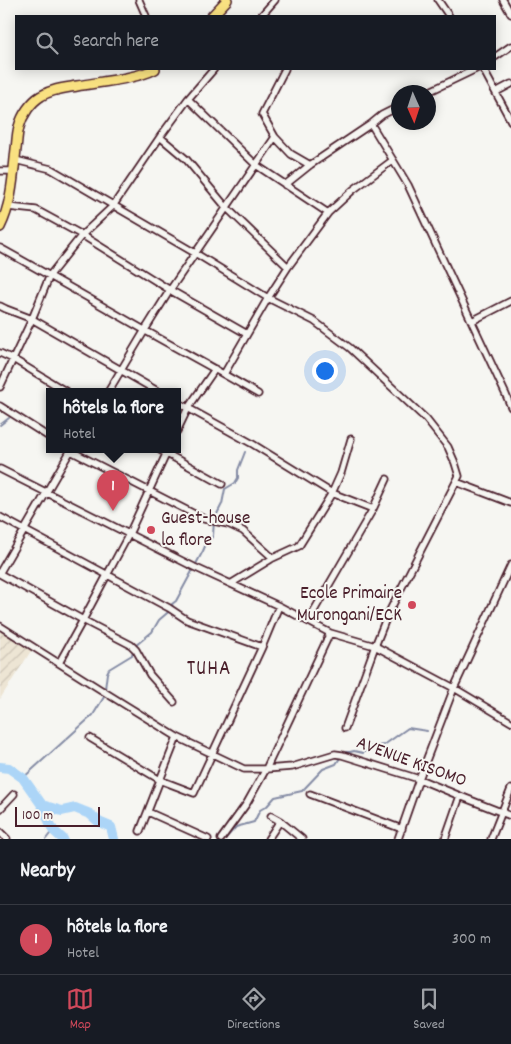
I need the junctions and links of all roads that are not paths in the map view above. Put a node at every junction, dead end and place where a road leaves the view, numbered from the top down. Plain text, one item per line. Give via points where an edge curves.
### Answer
1 (139, 0) edge
2 (227, 0) edge
3 (275, 0) edge
4 (438, 0) edge
5 (503, 0) edge
6 (217, 14) edge
7 (511, 14) edge
8 (146, 15) edge
9 (262, 15) edge
10 (448, 15) edge
11 (511, 46) edge
12 (496, 56) edge
13 (153, 70) edge
14 (213, 70) edge
15 (284, 70) edge
16 (474, 70) edge
17 (483, 70) edge
18 (511, 84) edge
19 (436, 88) edge
20 (496, 92) junction
21 (188, 99) junction
22 (391, 110) edge
23 (511, 121) edge
24 (371, 124) junction
25 (160, 137) junction
26 (275, 137) junction
27 (15, 160) junction
28 (393, 160) junction
29 (310, 165) junction
30 (256, 166) junction
31 (0, 171) edge
32 (14, 171) junction
33 (284, 185) junction
34 (113, 206) junction
35 (8, 207) junction
36 (226, 207) junction
37 (328, 213) junction
38 (0, 227) edge
39 (82, 235) junction
40 (0, 248) edge
41 (195, 253) junction
42 (288, 267) junction
43 (50, 276) junction
44 (170, 290) junction
45 (268, 298) junction
46 (511, 301) edge
47 (0, 306) edge
48 (32, 320) junction
49 (472, 321) junction
50 (145, 330) junction
51 (247, 334) junction
52 (0, 353) edge
53 (13, 359) junction
54 (215, 370) junction
55 (122, 371) junction
56 (224, 374) junction
57 (0, 387) edge
58 (60, 388) edge
59 (111, 388) edge
60 (152, 388) edge
61 (258, 394) dead end
62 (181, 404) edge
63 (0, 406) edge
64 (511, 407) edge
65 (188, 408) junction
66 (181, 423) edge
67 (46, 436) edge
68 (351, 439) dead end
69 (68, 453) edge
70 (76, 453) edge
71 (167, 453) edge
72 (169, 453) edge
73 (0, 469) edge
74 (387, 479) dead end
75 (456, 482) junction
76 (222, 484) dead end
77 (148, 491) junction
78 (46, 492) junction
79 (332, 493) junction
80 (511, 503) edge
81 (373, 509) junction
82 (0, 517) edge
83 (24, 530) junction
84 (129, 534) junction
85 (273, 558) junction
86 (511, 565) edge
87 (0, 573) edge
88 (108, 574) junction
89 (232, 584) junction
90 (279, 606) junction
91 (83, 620) junction
92 (308, 621) junction
93 (0, 626) edge
94 (330, 633) junction
95 (375, 646) junction
96 (262, 647) junction
97 (59, 663) junction
98 (454, 688) junction
99 (174, 702) dead end
100 (511, 722) edge
101 (345, 728) dead end
102 (177, 737) junction
103 (90, 738) dead end
104 (212, 754) junction
105 (266, 769) junction
106 (419, 779) junction
107 (160, 780) junction
108 (511, 789) edge
109 (14, 794) dead end
110 (310, 794) dead end
111 (460, 796) junction
112 (0, 809) edge
113 (148, 812) junction
114 (501, 812) junction
115 (271, 816) dead end
116 (511, 816) edge
117 (280, 821) junction
118 (402, 829) junction
119 (140, 831) dead end
120 (0, 832) edge
121 (7, 839) edge
122 (208, 839) edge
123 (221, 839) edge
124 (268, 839) edge
125 (302, 839) edge
126 (398, 839) edge
127 (445, 839) edge
128 (492, 839) edge

1 - 8 street
2 - 6 highway
3 - 9 street
4 - 10 street
5 - 7 street
11 - 12 street
13 - 27 highway via 57,89 40,97 31,105 19,127
14 - 21 street
15 - 26 street via 262,114
16 - 19 street
17 - 20 street
18 - 20 street
20 - 23 street
21 - 25 street
21 - 30 street
22 - 24 street
24 - 28 street
24 - 29 street
25 - 34 street
25 - 36 street via 186,159
26 - 29 street via 291,154
26 - 30 street
27 - 32 highway
27 - 34 street via 51,169
28 - 37 street
28 - 49 street
29 - 33 street
30 - 33 street
30 - 36 street
31 - 32 street
32 - 35 highway
33 - 37 street
34 - 39 street
34 - 41 street
35 - 38 highway
35 - 39 street via 36,210
36 - 41 street
36 - 42 street
37 - 42 street
39 - 43 street
39 - 44 street
40 - 43 street
41 - 44 street
41 - 45 street
42 - 45 street
43 - 48 street
43 - 50 street
44 - 50 street
44 - 51 street
45 - 51 street
45 - 75 street via 314,321 343,342 426,419 448,447 459,476
46 - 49 street
47 - 48 street
48 - 53 street
48 - 55 street
49 - 64 street
50 - 54 street
50 - 55 street
51 - 56 street
52 - 53 street
53 - 57 street
53 - 58 street
54 - 56 street
54 - 65 street
55 - 59 street
55 - 60 street
56 - 61 street
62 - 65 street
63 - 67 street
65 - 66 street
65 - 79 street
68 - 79 street
69 - 78 street
70 - 77 street
71 - 77 street
72 - 76 street
73 - 78 street
74 - 81 street
75 - 80 street
75 - 95 street via 387,616
77 - 84 street
77 - 85 street via 204,519 243,531
78 - 83 street
78 - 84 street
79 - 81 street
79 - 85 street via 299,546
81 - 92 street
82 - 83 street
83 - 87 street
83 - 88 street
84 - 88 street
84 - 89 street
85 - 89 street
86 - 98 street
87 - 91 street
88 - 91 street
88 - 96 street via 187,620
89 - 90 street
90 - 92 street
90 - 96 street
91 - 97 street
91 - 99 street via 134,647 150,675
92 - 94 street
93 - 97 street, AVENUE KISOMO
94 - 95 street
94 - 105 street
95 - 98 street
95 - 101 street
96 - 104 street
97 - 102 street, AVENUE KISOMO
98 - 100 street
98 - 106 street
102 - 104 street, AVENUE KISOMO
102 - 107 street
103 - 107 street
104 - 105 street, AVENUE KISOMO via 244,769
104 - 107 street via 194,793
105 - 106 street, AVENUE KISOMO via 292,767 335,754
105 - 123 street
106 - 111 street, AVENUE KISOMO
106 - 118 street
107 - 113 street
108 - 114 street
109 - 112 street
110 - 118 street
111 - 114 street, AVENUE KISOMO
111 - 127 street
113 - 119 street
113 - 122 street
114 - 116 street, AVENUE KISOMO
114 - 128 street
115 - 117 street
117 - 124 street
117 - 125 street
118 - 126 street
120 - 121 street

